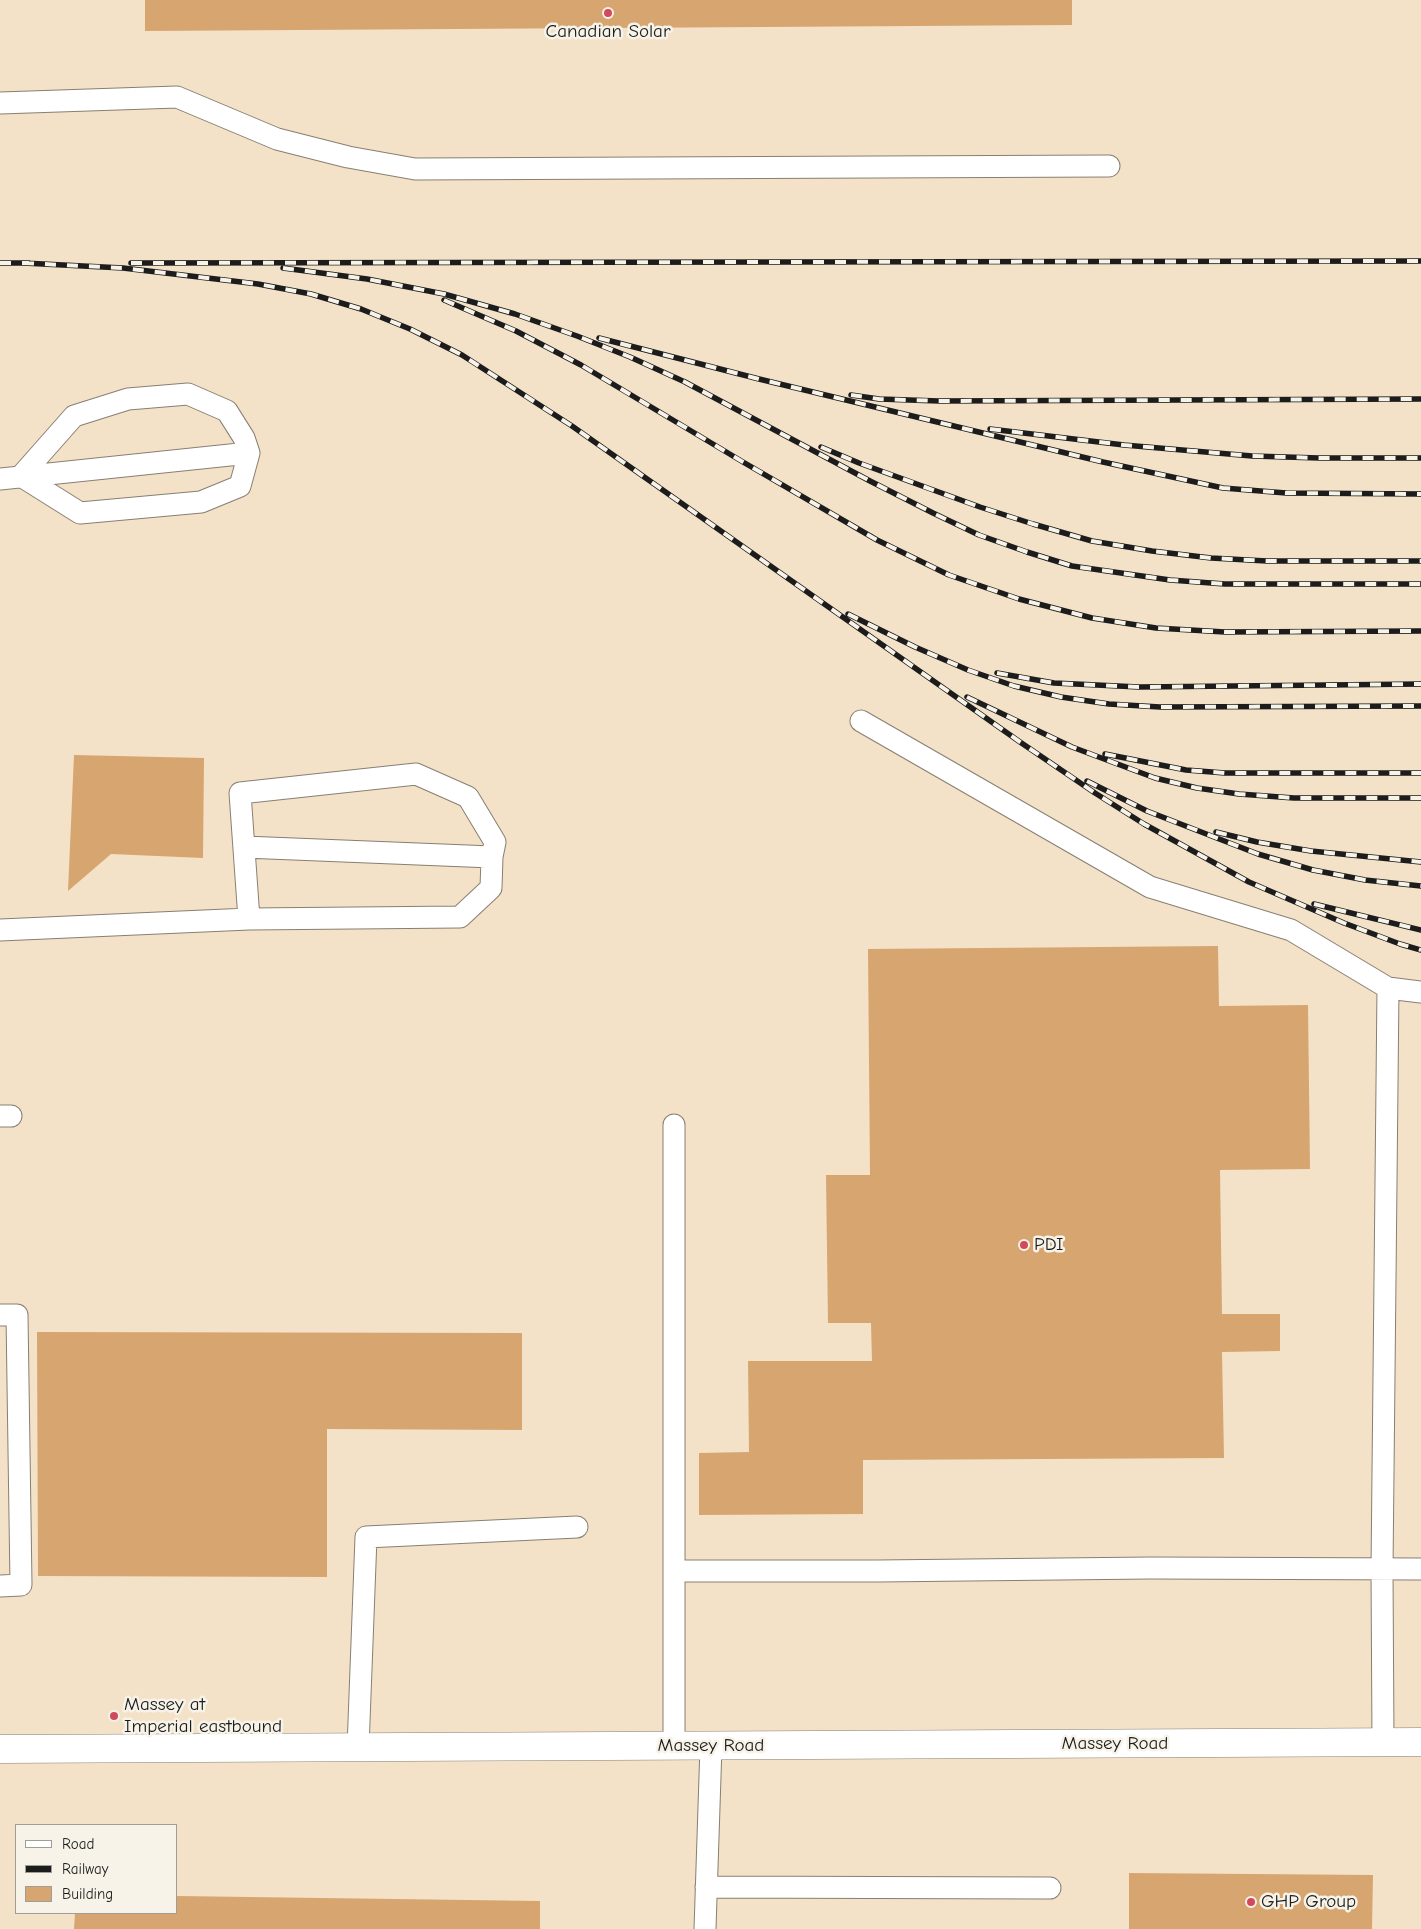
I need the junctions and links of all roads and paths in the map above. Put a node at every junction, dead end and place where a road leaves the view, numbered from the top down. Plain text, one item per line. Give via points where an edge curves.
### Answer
1 (0, 103) edge
2 (1109, 166) dead end
3 (249, 453) junction
4 (21, 476) junction
5 (0, 479) edge
6 (861, 721) dead end
7 (244, 847) junction
8 (492, 858) junction
9 (249, 919) junction
10 (0, 930) edge
11 (1388, 988) junction
12 (1421, 992) edge
13 (674, 1125) dead end
14 (0, 1315) edge
15 (577, 1526) dead end
16 (1382, 1568) junction
17 (1421, 1568) edge
18 (674, 1571) junction
19 (0, 1586) edge
20 (1383, 1742) junction
21 (1421, 1742) edge
22 (674, 1746) junction
23 (711, 1746) junction
24 (358, 1748) junction
25 (0, 1750) edge
26 (706, 1887) junction
27 (1050, 1888) dead end
28 (705, 1929) edge

1 - 2 lane via 177,98 277,139 348,157 415,169
3 - 4 lane
3 - 4 lane via 240,486 201,502 80,513
3 - 4 lane via 228,412 188,394 128,399 74,416
4 - 5 lane
6 - 11 lane via 1150,887 1291,930
7 - 8 lane
7 - 8 lane via 240,793 416,774 468,798 495,842
7 - 9 lane
8 - 9 lane via 491,888 460,918
9 - 10 lane
11 - 12 lane
11 - 16 lane
13 - 18 lane
14 - 19 lane via 17,1315 21,1586
15 - 24 lane via 366,1536
16 - 17 lane
16 - 18 lane
16 - 20 lane
18 - 22 lane
20 - 21 street, Massey Road
20 - 23 street, Massey Road
22 - 23 street, Massey Road
22 - 24 street, Massey Road
23 - 26 lane
24 - 25 street, Massey Road
26 - 27 lane
26 - 28 lane

